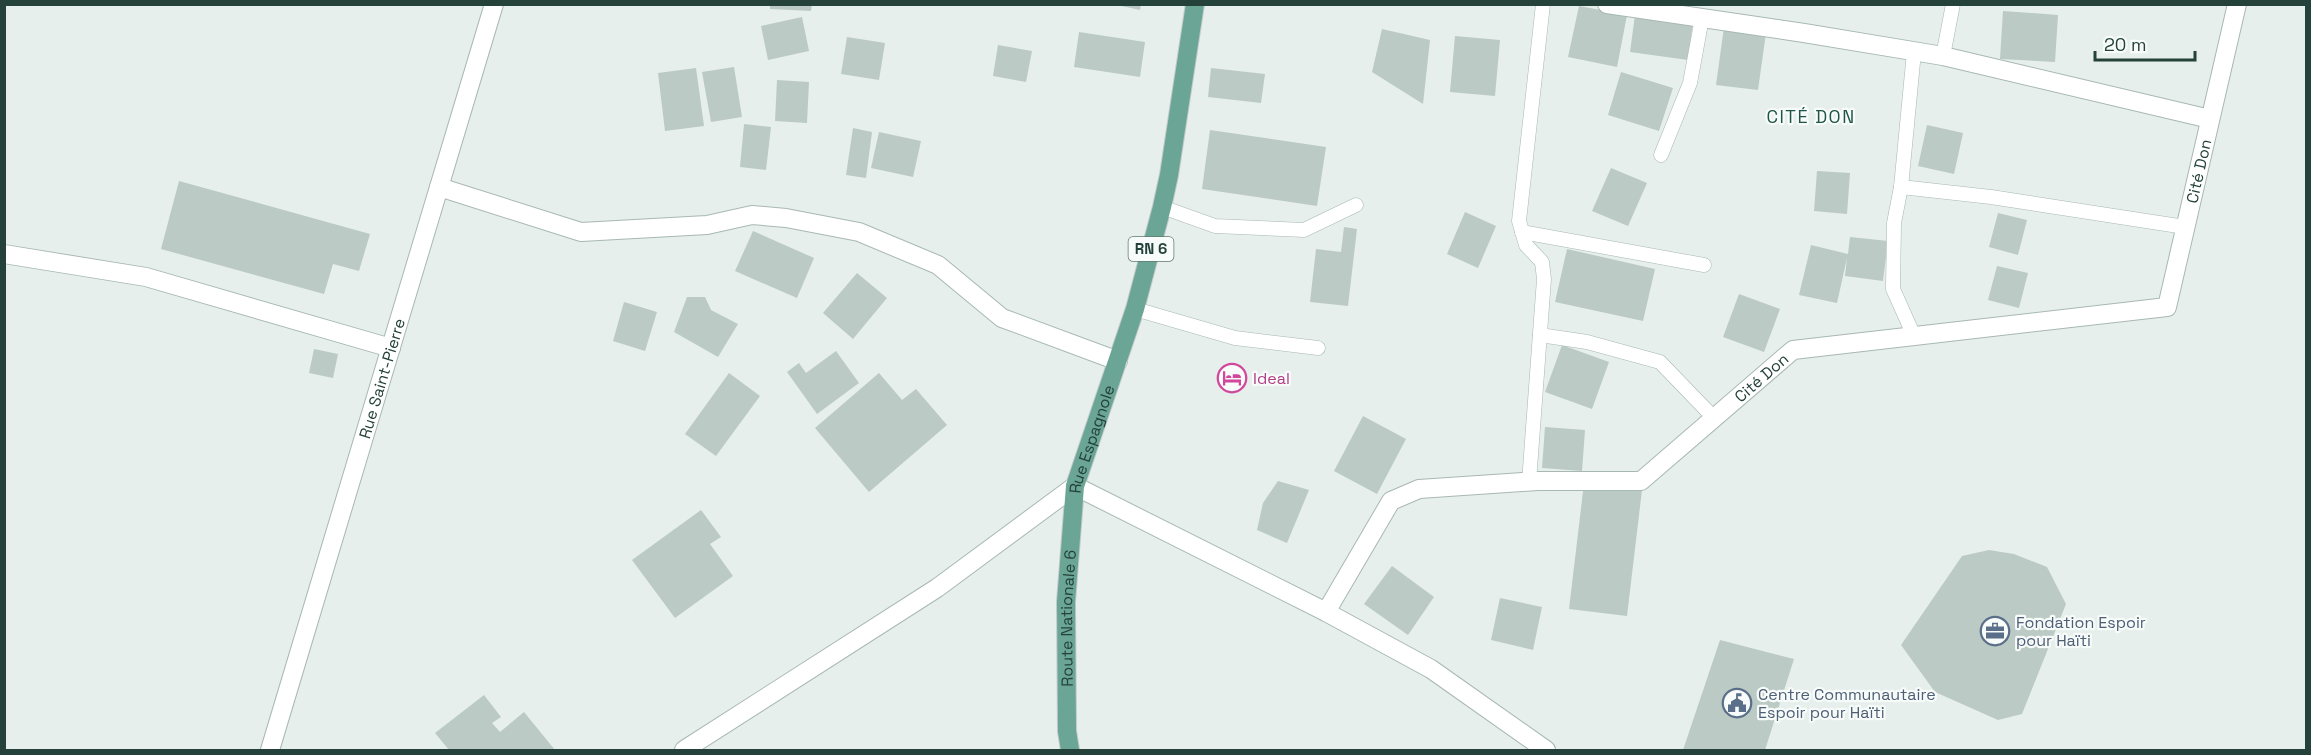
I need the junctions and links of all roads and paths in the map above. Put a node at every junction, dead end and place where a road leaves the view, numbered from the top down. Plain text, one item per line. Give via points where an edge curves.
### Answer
1 (494, 4) edge
2 (1195, 4) edge
3 (1543, 4) edge
4 (1607, 4) edge
5 (1953, 4) edge
6 (2237, 4) edge
7 (1702, 18) junction
8 (1914, 52) junction
9 (1943, 56) junction
10 (2210, 118) junction
11 (1661, 155) dead end
12 (439, 187) junction
13 (1901, 187) junction
14 (1356, 205) dead end
15 (1162, 207) junction
16 (2185, 227) junction
17 (1522, 232) junction
18 (4, 254) edge
19 (1704, 265) dead end
20 (1135, 309) junction
21 (1540, 335) junction
22 (1914, 336) junction
23 (391, 348) junction
24 (1318, 348) dead end
25 (1118, 361) junction
26 (1714, 418) junction
27 (1529, 482) junction
28 (1075, 486) junction
29 (1326, 612) junction
30 (1067, 731) junction
31 (270, 750) edge
32 (684, 750) edge
33 (1060, 750) edge
34 (1070, 750) edge
35 (1546, 750) edge

1 - 12 street, Rue Saint-Pierre
2 - 15 main road, Rue Espagnole / RN 6
3 - 17 lane via 1520,209
4 - 7 street, Cité Don
5 - 9 lane
6 - 10 street, Cité Don
7 - 8 street, Cité Don
7 - 11 lane via 1690,82
8 - 9 street, Cité Don
8 - 13 lane
9 - 10 street, Cité Don
10 - 16 street, Cité Don
12 - 23 street, Rue Saint-Pierre
12 - 25 street via 581,232 707,225 752,215 859,232 938,265 1002,318
13 - 16 lane
13 - 22 lane via 1894,223 1893,289
14 - 15 lane via 1304,230 1215,226
15 - 20 main road, Rue Espagnole / RN 6
16 - 22 street, Cité Don via 2167,307
17 - 19 lane
17 - 21 lane via 1526,244 1542,262
18 - 23 street via 146,278
20 - 24 lane via 1235,338
20 - 25 main road, Rue Espagnole / RN 6
21 - 26 lane via 1587,342 1660,362
21 - 27 lane
22 - 26 street, Cité Don via 1793,350
23 - 31 street, Rue Saint-Pierre
25 - 28 main road, Rue Espagnole / RN 6
26 - 27 street, Cité Don via 1641,481
27 - 29 street, Cité Don via 1419,489 1391,501
28 - 29 street
28 - 30 main road, Route Nationale 6 / RN 6 via 1066,602
28 - 32 street, Rue Espagnole via 937,588
29 - 35 street via 1431,669
30 - 33 lane
30 - 34 main road, Route Nationale 6 / RN 6

